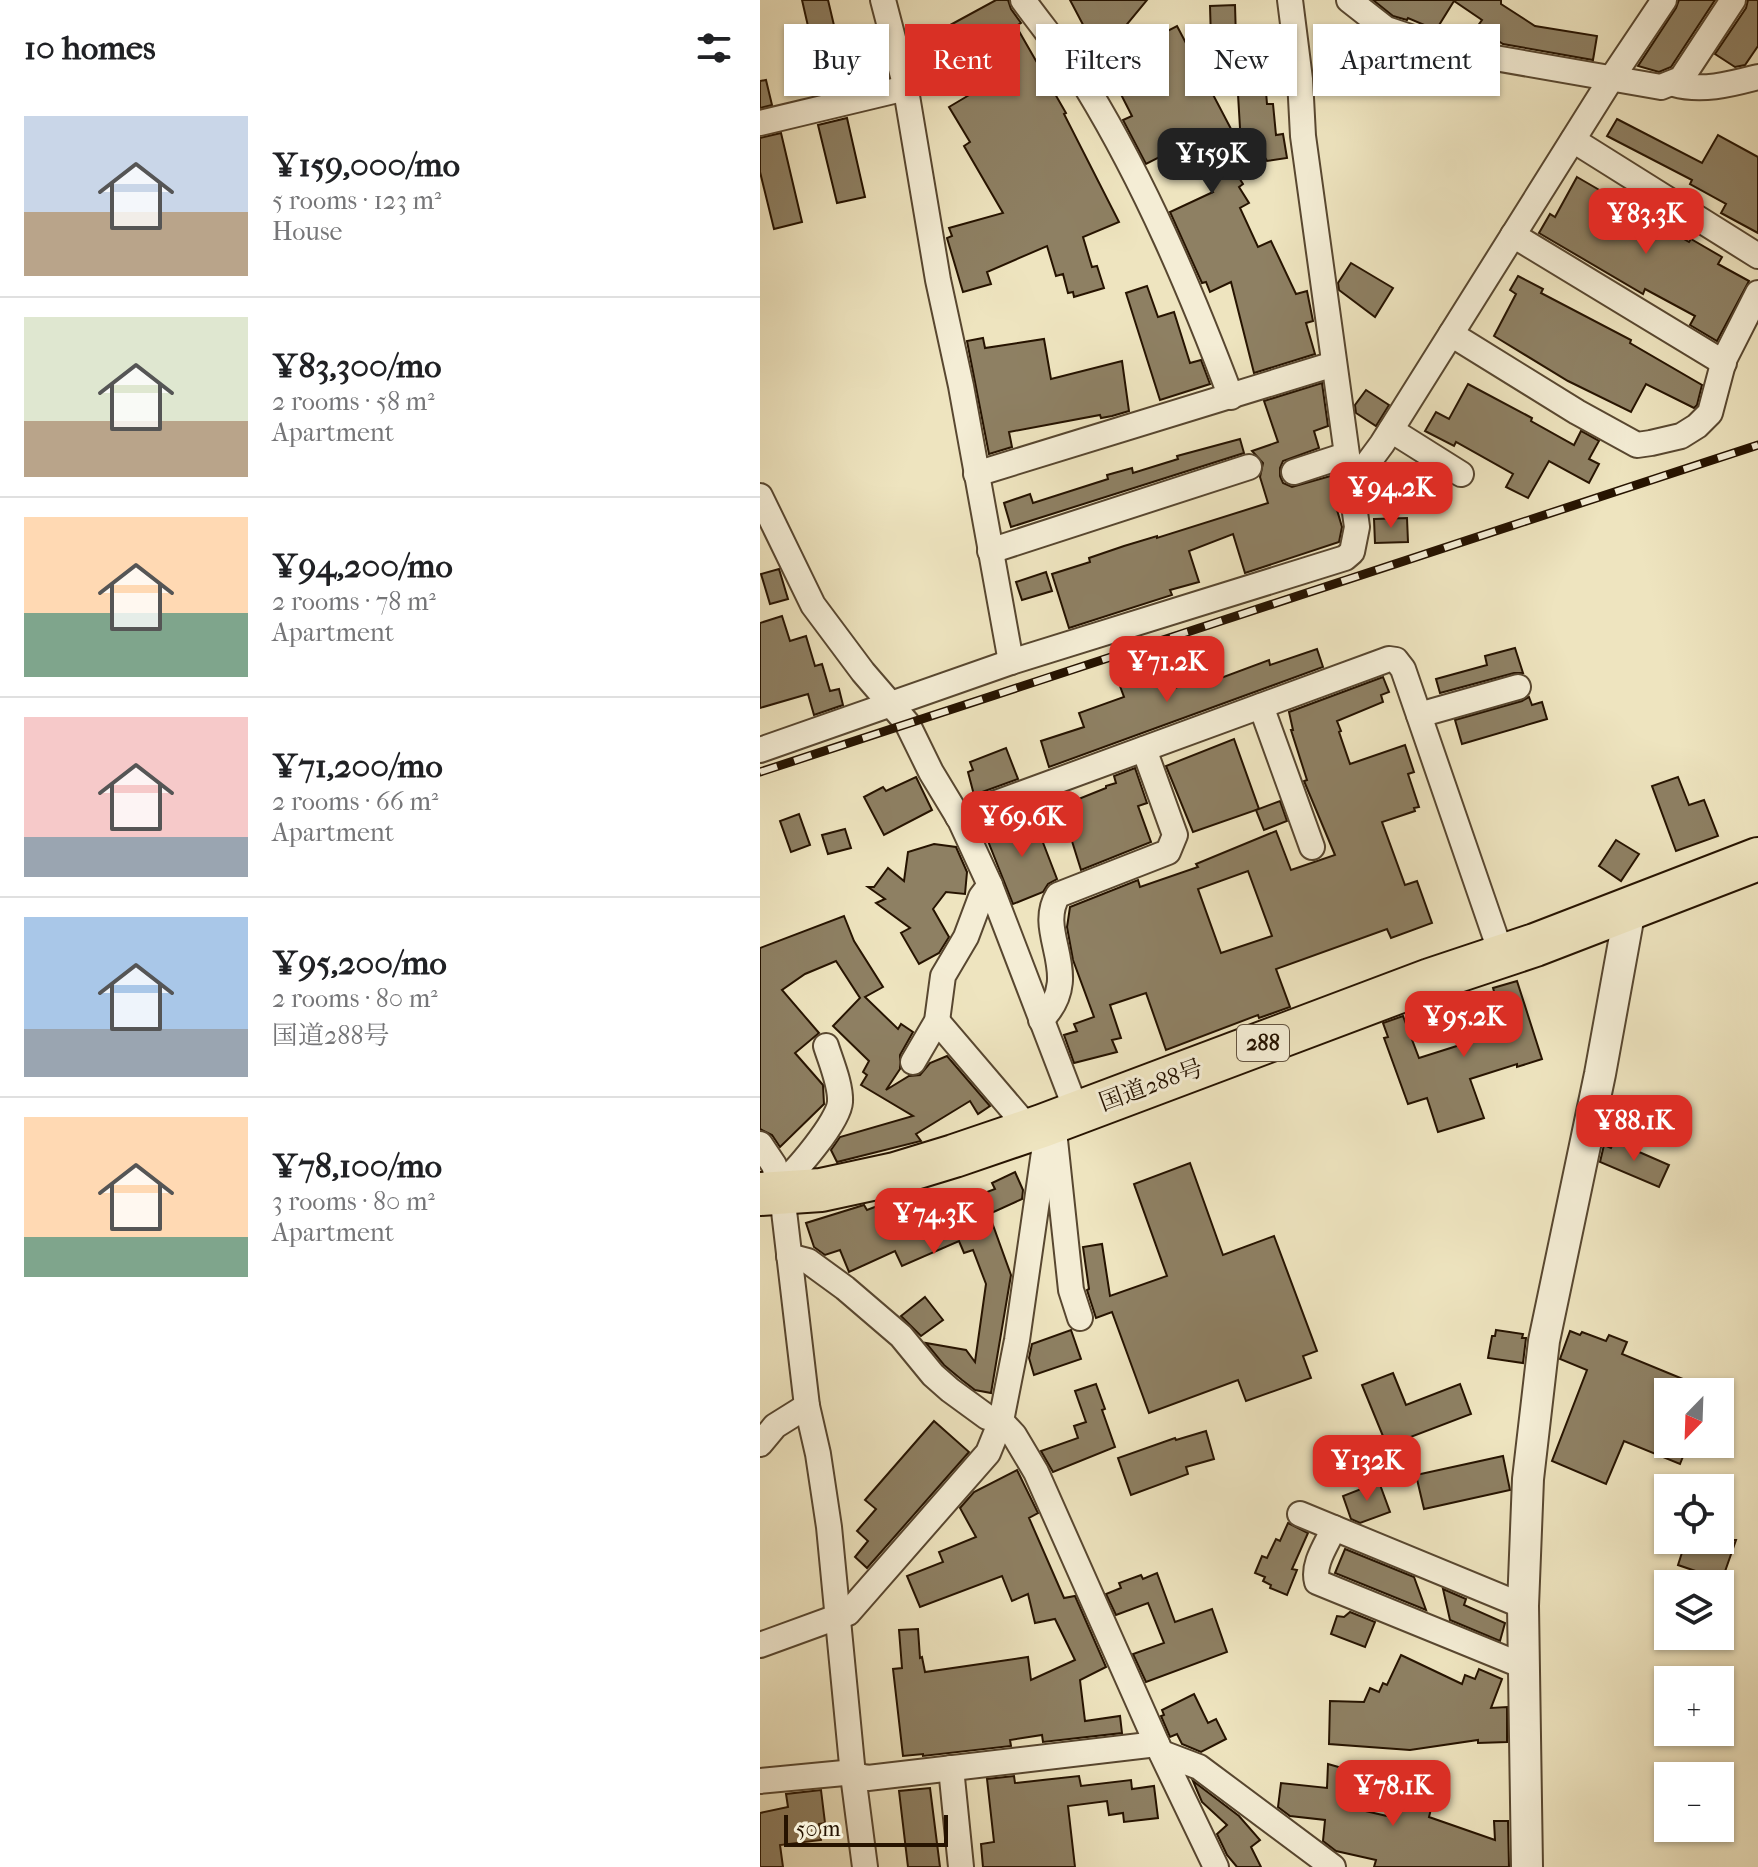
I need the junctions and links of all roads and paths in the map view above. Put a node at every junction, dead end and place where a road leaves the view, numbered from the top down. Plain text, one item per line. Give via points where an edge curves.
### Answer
1 (883, 0) edge
2 (1023, 0) edge
3 (1290, 0) edge
4 (1349, 0) edge
5 (1664, 0) edge
6 (1733, 0) edge
7 (1758, 77) edge
8 (1611, 79) junction
9 (905, 84) edge
10 (1674, 84) junction
11 (905, 88) edge
12 (907, 96) edge
13 (760, 123) edge
14 (1573, 140) junction
15 (1513, 235) junction
16 (1758, 256) edge
17 (1758, 293) edge
18 (1451, 334) junction
19 (1724, 363) junction
20 (1334, 364) junction
21 (1231, 397) junction
22 (1391, 430) junction
23 (1346, 455) junction
24 (1249, 467) dead end
25 (1294, 472) dead end
26 (976, 474) junction
27 (1461, 474) dead end
28 (1351, 486) junction
29 (760, 496) edge
30 (990, 551) junction
31 (1011, 662) junction
32 (1518, 687) dead end
33 (892, 704) junction
34 (1261, 706) junction
35 (1419, 715) junction
36 (1144, 749) junction
37 (760, 750) edge
38 (958, 817) junction
39 (1312, 847) dead end
40 (1758, 859) edge
41 (990, 885) junction
42 (1630, 909) junction
43 (1502, 956) junction
44 (1041, 1020) junction
45 (937, 1021) junction
46 (826, 1046) dead end
47 (913, 1062) dead end
48 (1050, 1122) junction
49 (760, 1144) edge
50 (774, 1191) edge
51 (789, 1256) junction
52 (1080, 1318) dead end
53 (807, 1406) junction
54 (1001, 1421) junction
55 (760, 1444) edge
56 (1300, 1514) dead end
57 (1334, 1528) junction
58 (1523, 1606) junction
59 (838, 1619) junction
60 (760, 1645) edge
61 (1523, 1666) junction
62 (1160, 1748) junction
63 (951, 1768) junction
64 (853, 1775) junction
65 (760, 1781) edge
66 (865, 1867) edge
67 (961, 1867) edge
68 (1216, 1867) edge
69 (1333, 1867) edge
70 (1527, 1867) edge

1 - 9 street
2 - 21 street via 1115,136 1195,303
3 - 20 street
4 - 8 street via 1386,29 1449,50
5 - 8 street
6 - 10 street
7 - 10 street via 1707,87
8 - 10 street via 1661,87
8 - 14 street
11 - 13 street
12 - 26 street
14 - 15 street
14 - 16 street
15 - 18 street
15 - 19 street
17 - 19 street
18 - 19 street via 1637,445 1681,436 1697,426 1710,413
18 - 22 street
20 - 21 street
20 - 23 street
21 - 26 street
22 - 27 street
22 - 28 street
23 - 25 street
23 - 28 street
24 - 30 street
26 - 30 street
28 - 31 street via 1356,537 1345,558
29 - 33 street via 813,605
30 - 31 street
31 - 33 street
32 - 35 street
33 - 37 street
33 - 38 street
34 - 35 street via 1389,659 1400,663
34 - 36 street
34 - 39 street
35 - 43 street
36 - 38 street
36 - 44 street via 1175,835 1168,852 1058,895 1050,914 1059,991
38 - 41 street
40 - 42 highway, 国道288号 / 288
41 - 44 street
41 - 45 street via 940,982
42 - 43 highway, 国道288号 / 288
42 - 58 street via 1544,1341 1528,1479
43 - 48 highway, 国道288号 / 288
44 - 48 street
45 - 47 street
45 - 48 street
46 - 50 street via 840,1099 838,1112
48 - 50 highway, 国道288号 / 288 via 895,1174 821,1190
48 - 52 street via 1071,1290
48 - 54 street
49 - 50 street via 774,1165
50 - 51 street
51 - 53 street
51 - 54 street via 808,1261 845,1288 901,1336 950,1390
53 - 55 street via 775,1426
53 - 59 street via 829,1527
54 - 59 street via 988,1453
54 - 62 street via 1036,1472
56 - 57 street
57 - 58 street
57 - 61 street via 1316,1566 1317,1582
58 - 61 street
59 - 60 street
59 - 64 street
61 - 70 street
62 - 63 street
62 - 68 street
62 - 69 street via 1199,1767
63 - 64 street via 868,1778
63 - 67 street
64 - 65 street
64 - 66 street

